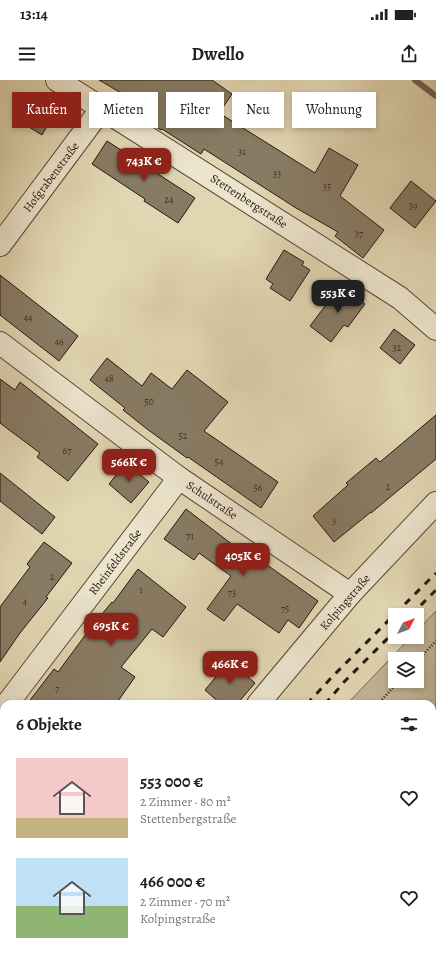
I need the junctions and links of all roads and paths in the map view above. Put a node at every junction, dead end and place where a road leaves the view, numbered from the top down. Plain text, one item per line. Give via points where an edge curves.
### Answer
1 (57, 80) edge
2 (89, 100) edge
3 (89, 125) edge
4 (133, 128) edge
5 (0, 245) edge
6 (436, 329) edge
7 (0, 343) edge
8 (180, 478) junction
9 (436, 503) edge
10 (350, 594) junction
11 (436, 641) edge
12 (424, 654) edge
13 (393, 688) edge
14 (10, 700) edge
15 (261, 700) edge
16 (382, 700) edge

1 - 2 street, Stettenbergstraße
3 - 5 street, Hofgrabenstraße
4 - 6 street, Stettenbergstraße via 400,298
7 - 8 street, Schulstraße
8 - 10 street, Schulstraße
8 - 14 street, Rheinfeldstraße
9 - 10 street, Kolpingstraße
10 - 15 street, Kolpingstraße
11 - 12 path
13 - 16 path

